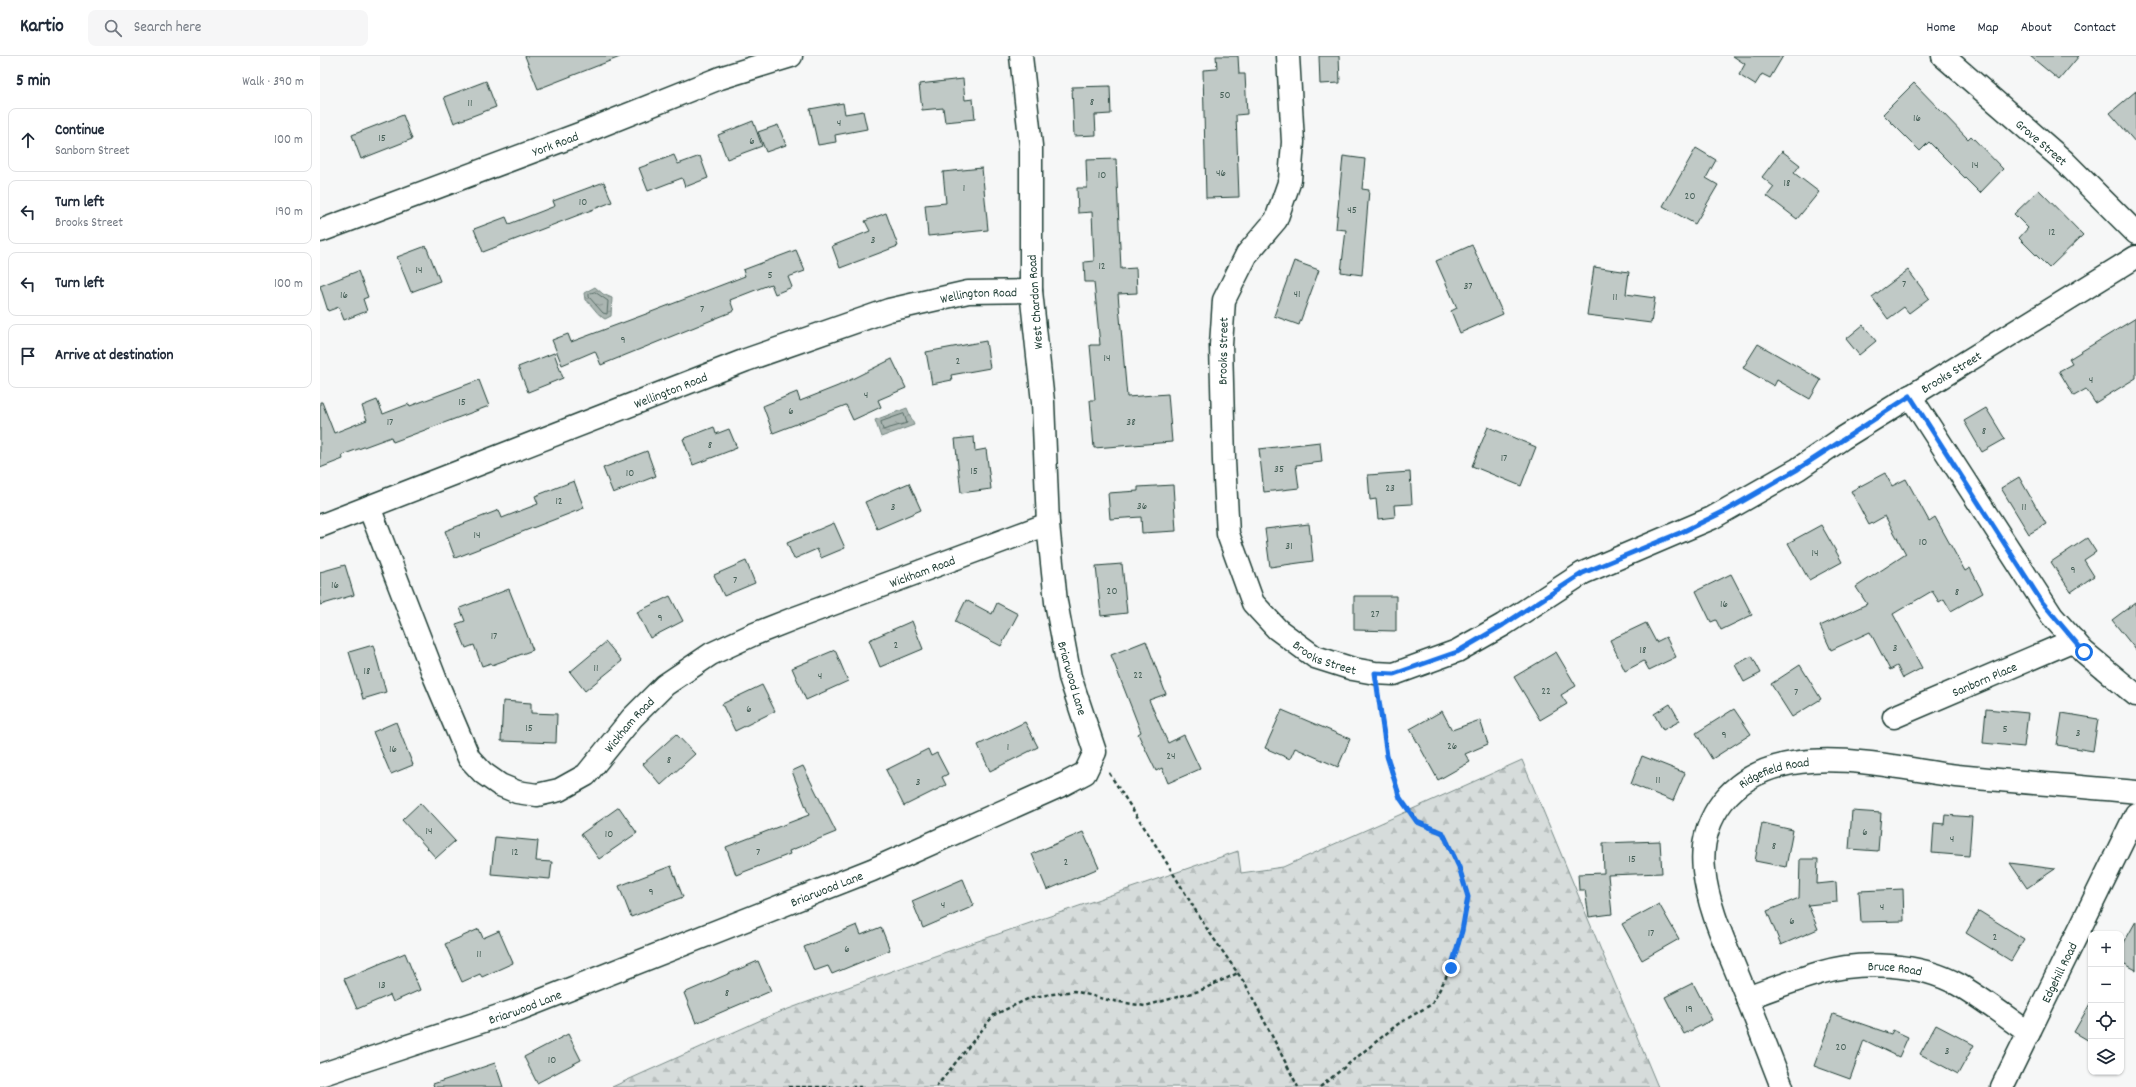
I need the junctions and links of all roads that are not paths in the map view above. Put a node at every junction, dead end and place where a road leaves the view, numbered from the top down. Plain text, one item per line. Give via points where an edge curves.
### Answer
1 (791, 56) edge
2 (1021, 56) edge
3 (1288, 56) edge
4 (1943, 56) edge
5 (320, 231) edge
6 (2136, 232) edge
7 (2136, 257) edge
8 (1031, 291) junction
9 (1910, 396) junction
10 (369, 507) junction
11 (1048, 524) junction
12 (320, 526) edge
13 (2074, 640) junction
14 (2136, 695) edge
15 (1894, 717) dead end
16 (2136, 792) edge
17 (2136, 814) edge
18 (1747, 998) junction
19 (2029, 1033) junction
20 (320, 1075) edge
21 (1782, 1087) edge
22 (2002, 1087) edge

1 - 5 street, York Road via 720,78 582,133
2 - 8 street, West Chardon Road via 1031,146
3 - 9 street, Brooks Street via 1293,142 1290,180 1276,220 1247,254 1224,300 1221,394 1228,534 1253,603 1277,629 1315,657 1375,673 1394,674 1457,652 1583,573 1682,532 1727,510 1798,469
4 - 6 street, Grove Street via 2064,161
7 - 9 street, Brooks Street
8 - 10 street, Wellington Road via 968,292 889,310 746,360
8 - 11 street, West Chardon Road via 1043,402
9 - 13 street via 2042,602
10 - 11 street, Wickham Road via 469,758 483,773 500,785 517,792 537,795 559,790 586,775 632,718 665,685 711,654 795,618
10 - 12 street, Wellington Road
11 - 20 street, Briarwood Lane via 1061,639 1070,677 1095,752 1085,773 872,870 517,1010
13 - 14 street via 2094,661
13 - 15 street, Sanborn Place
16 - 18 street, Ridgefield Road via 1958,776 1836,760 1779,765 1750,779 1720,805 1712,818 1703,846 1704,869 1714,917
17 - 19 street, Edgehill Road
18 - 19 street, Bruce Road via 1820,972 1887,965 1926,972 1958,985
18 - 21 street, Ridgefield Road
19 - 22 street, Edgehill Road

